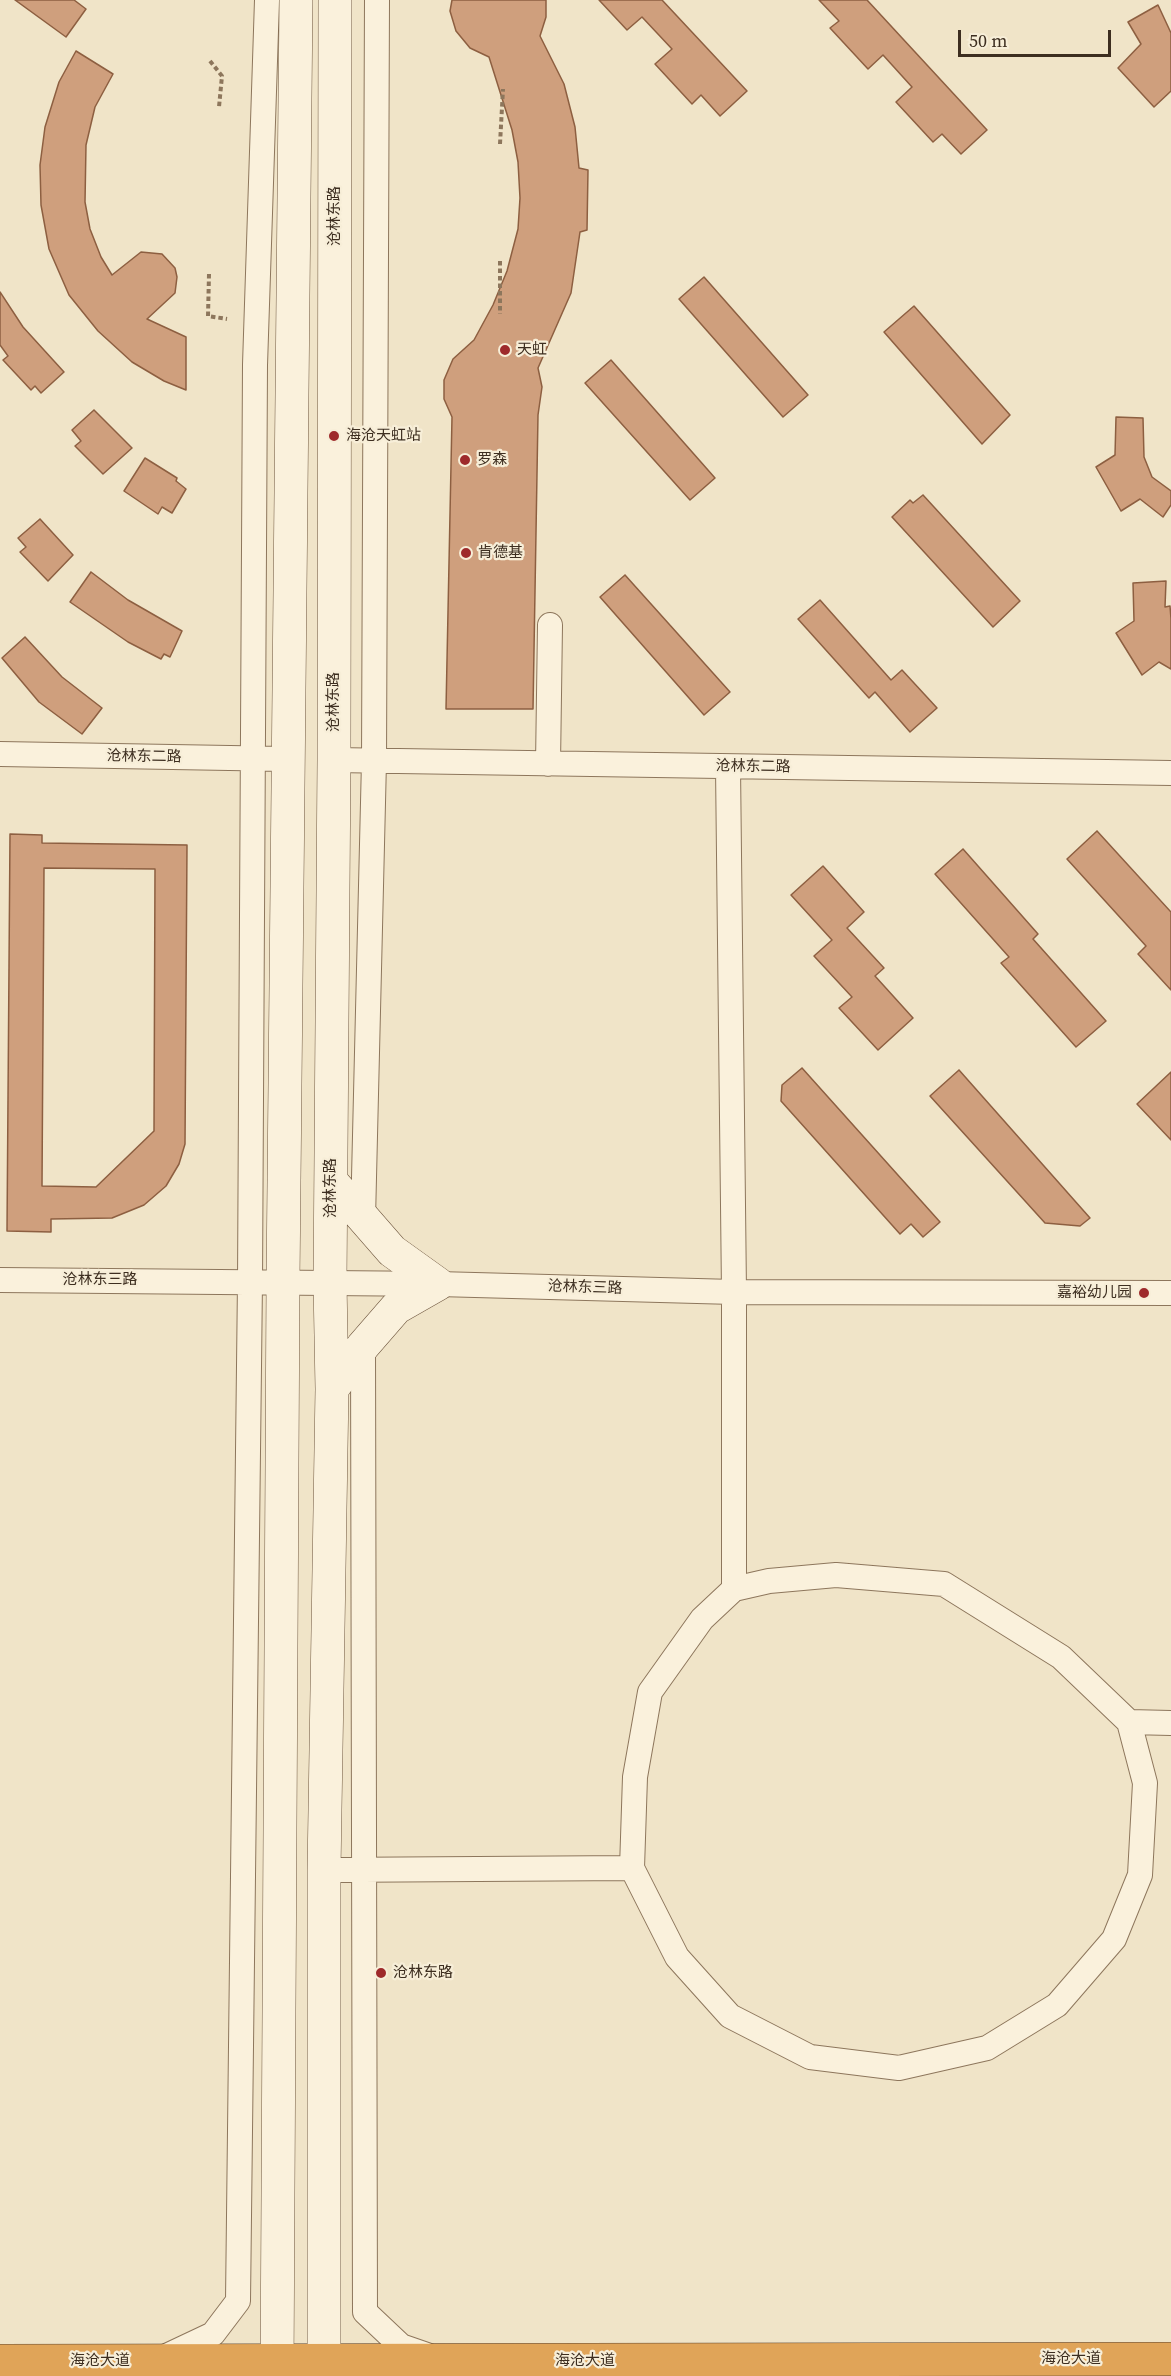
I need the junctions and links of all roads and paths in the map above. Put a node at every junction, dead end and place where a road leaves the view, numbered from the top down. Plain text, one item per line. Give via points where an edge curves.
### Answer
1 (267, 0) edge
2 (296, 0) edge
3 (335, 0) edge
4 (377, 0) edge
5 (210, 61) dead end
6 (503, 89) dead end
7 (219, 106) dead end
8 (500, 144) dead end
9 (500, 261) dead end
10 (209, 274) dead end
11 (500, 314) dead end
12 (228, 319) dead end
13 (550, 625) dead end
14 (0, 754) edge
15 (251, 759) junction
16 (288, 759) junction
17 (334, 760) junction
18 (374, 761) junction
19 (548, 764) junction
20 (728, 767) junction
21 (1171, 773) edge
22 (331, 1181) junction
23 (363, 1219) junction
24 (0, 1280) edge
25 (250, 1281) junction
26 (283, 1281) junction
27 (330, 1283) junction
28 (438, 1284) junction
29 (734, 1292) junction
30 (1171, 1293) edge
31 (363, 1346) junction
32 (332, 1389) junction
33 (734, 1589) junction
34 (1129, 1722) junction
35 (1171, 1723) edge
36 (632, 1868) junction
37 (324, 1870) junction
38 (364, 1870) junction
39 (1171, 2359) edge
40 (0, 2361) edge
41 (164, 2368) edge
42 (278, 2368) edge
43 (435, 2368) edge
44 (326, 2369) edge

1 - 15 street via 255,364
2 - 16 street
3 - 17 street, 沧林东路
4 - 18 street
5 - 7 path via 222,76
6 - 8 path
9 - 11 path
10 - 12 path via 208,316
13 - 19 street
14 - 15 street, 沧林东二路
15 - 16 street, 沧林东二路
15 - 25 street
16 - 26 street
17 - 18 street, 沧林东二路
17 - 22 street, 沧林东路
18 - 19 street, 沧林东二路
18 - 23 street
19 - 20 street, 沧林东二路
20 - 21 street, 沧林东二路
20 - 29 street
22 - 23 street
22 - 27 street, 沧林东路
23 - 28 street via 392,1251
24 - 25 street, 沧林东三路
25 - 26 street, 沧林东三路
25 - 41 street via 238,2301 213,2334
26 - 27 street, 沧林东三路
26 - 42 street
27 - 28 street, 沧林东三路
27 - 32 street, 沧林东路
28 - 29 street, 沧林东三路
28 - 31 street via 396,1308
29 - 30 street, 沧林东三路
29 - 33 street
31 - 32 street
31 - 38 street
32 - 37 street, 沧林东路
33 - 34 street via 769,1581 836,1575 944,1584 1061,1657
33 - 36 street via 702,1619 650,1692 635,1777
34 - 35 street
34 - 36 street via 1145,1783 1140,1875 1114,1939 1057,2005 987,2048 899,2068 810,2057 730,2016 677,1957
36 - 38 street
37 - 38 street
37 - 44 street, 沧林东路
38 - 43 street via 365,2312 401,2346
39 - 43 highway, 海沧大道
40 - 41 highway, 海沧大道
41 - 42 highway, 海沧大道
42 - 44 highway, 海沧大道
43 - 44 highway, 海沧大道

